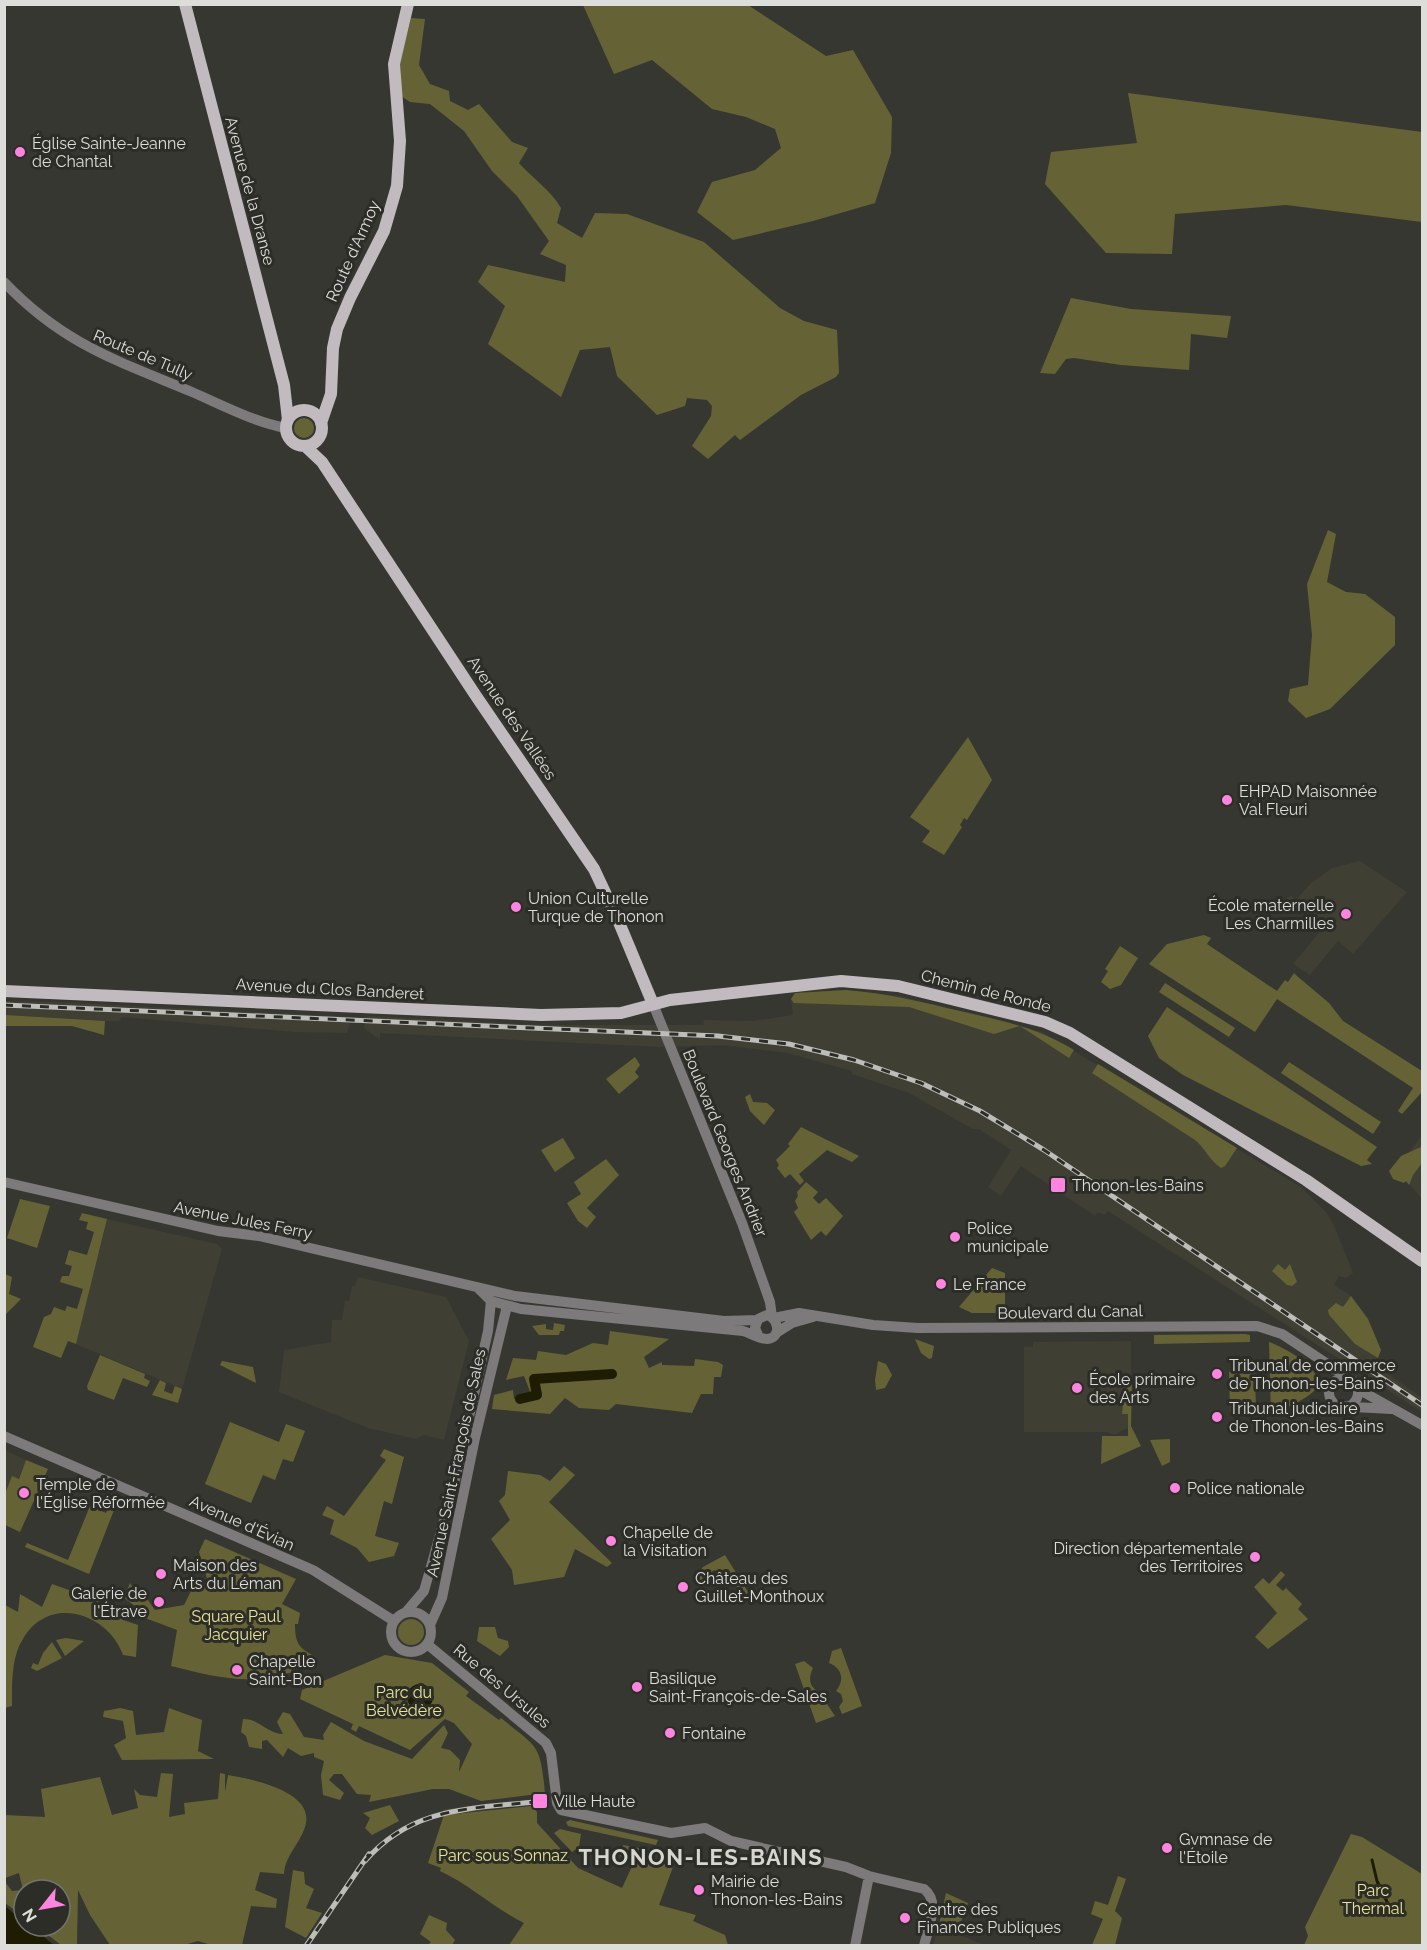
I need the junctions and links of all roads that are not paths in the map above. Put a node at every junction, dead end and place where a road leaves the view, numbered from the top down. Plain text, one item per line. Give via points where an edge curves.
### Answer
1 (184, 4) edge
2 (408, 4) edge
3 (4, 282) edge
4 (284, 386) junction
5 (327, 403) junction
6 (307, 411) junction
7 (321, 423) junction
8 (287, 424) junction
9 (319, 438) junction
10 (305, 446) junction
11 (322, 462) junction
12 (4, 991) edge
13 (652, 1005) junction
14 (4, 1182) edge
15 (1422, 1261) edge
16 (477, 1286) junction
17 (767, 1293) junction
18 (491, 1301) junction
19 (507, 1306) junction
20 (799, 1313) junction
21 (645, 1316) junction
22 (773, 1317) junction
23 (816, 1317) junction
24 (758, 1319) junction
25 (776, 1333) junction
26 (758, 1335) junction
27 (1316, 1357) junction
28 (1346, 1378) junction
29 (1330, 1386) junction
30 (1358, 1389) junction
31 (1350, 1406) junction
32 (1391, 1409) junction
33 (1422, 1425) edge
34 (4, 1436) edge
35 (406, 1612) junction
36 (394, 1621) junction
37 (430, 1625) junction
38 (427, 1644) junction
39 (869, 1876) junction
40 (855, 1946) edge
41 (924, 1946) edge

1 - 4 main road, Avenue de la Dranse
2 - 5 main road, Route d'Armoy via 394,64 400,141 397,186 384,231 337,329 332,390
3 - 8 street, Route de Tully via 40,317 81,345 217,403
4 - 6 main road, Avenue de la Dranse
4 - 8 main road, Avenue de la Dranse
5 - 6 main road
5 - 7 main road, Route d'Armoy
6 - 7 main road
6 - 8 main road via 295,413
7 - 9 main road
8 - 10 main road via 292,441
9 - 10 main road
9 - 11 main road, Avenue des Vallées
10 - 11 main road, Avenue des Vallées
11 - 13 main road, Avenue des Vallées via 594,869
12 - 13 main road, Avenue du Clos Banderet via 542,1015 621,1013
13 - 15 main road, Chemin de Ronde via 816,982 854,981 898,986 1045,1022 1077,1037 1306,1180
13 - 17 street, Boulevard Georges Andrier
14 - 16 street, Avenue Jules Ferry
16 - 18 street, Avenue Jules Ferry
16 - 21 street, Avenue Jules Ferry via 526,1298
17 - 20 street via 777,1303
17 - 22 street, Boulevard Georges Andrier
17 - 24 street
18 - 19 street, Avenue Jules Ferry
18 - 35 street, Avenue Saint-François de Sales via 488,1331 452,1492 424,1591
19 - 21 street, Avenue Jules Ferry
19 - 37 street, Avenue Saint-François de Sales via 442,1598
20 - 22 street, Boulevard du Canal
20 - 23 street, Boulevard du Canal
21 - 24 street, Avenue Jules Ferry
21 - 26 street, Avenue Jules Ferry
22 - 24 street
22 - 25 street via 778,1325
23 - 25 street, Boulevard du Canal via 792,1323
23 - 27 street, Boulevard du Canal via 907,1328 1255,1325 1278,1332
24 - 26 street
25 - 26 street via 768,1338
27 - 28 street, Boulevard du Canal
27 - 29 street, Boulevard du Canal via 1329,1377
28 - 29 street via 1336,1379
28 - 30 street
29 - 31 street via 1332,1403
30 - 31 street
30 - 32 street
31 - 32 street
32 - 33 street
34 - 36 street, Avenue d'Évian via 313,1570
35 - 36 street
35 - 37 street via 420,1614
36 - 38 street via 391,1635 400,1648 413,1652
37 - 38 street
38 - 39 street, Rue des Ursules via 544,1741 551,1755 555,1794 561,1810 663,1832 705,1828 739,1843 846,1867
39 - 40 street
39 - 41 street via 921,1888 931,1896 934,1904

